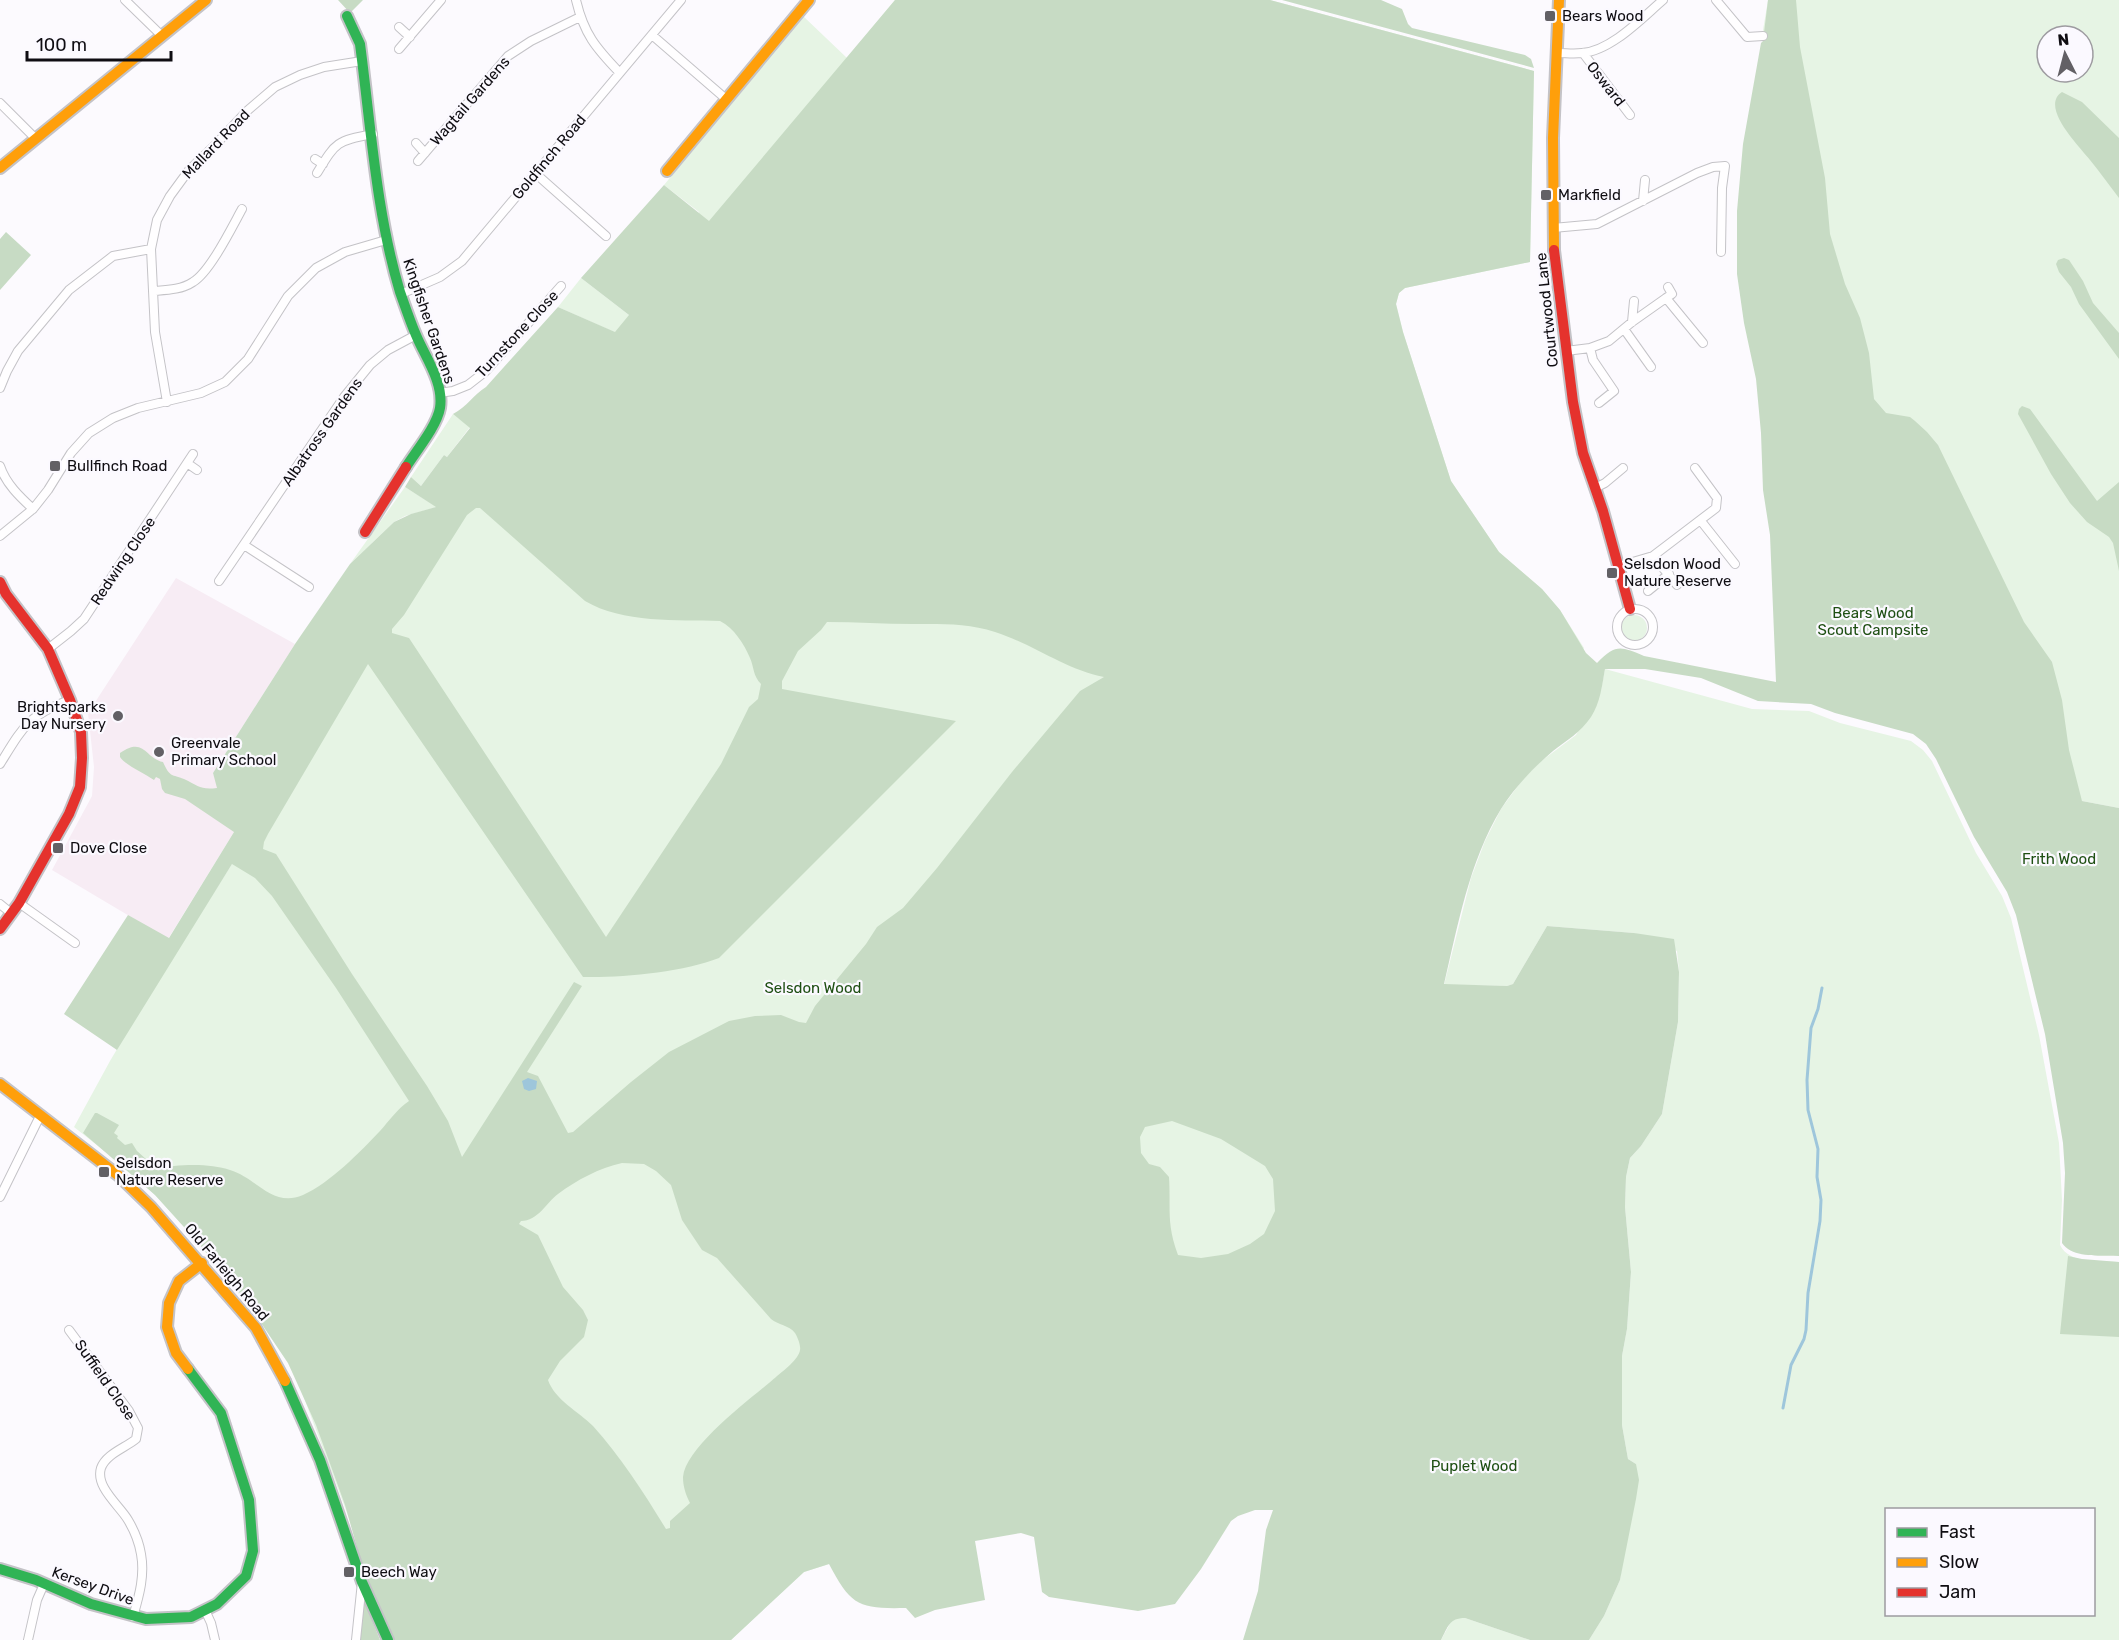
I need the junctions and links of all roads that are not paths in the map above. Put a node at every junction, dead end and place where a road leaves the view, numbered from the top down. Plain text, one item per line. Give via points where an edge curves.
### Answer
1 (125, 0) edge
2 (206, 0) edge
3 (441, 0) edge
4 (576, 0) edge
5 (681, 0) edge
6 (809, 0) edge
7 (1559, 0) edge
8 (1663, 0) edge
9 (1716, 0) edge
10 (347, 16) dead end
11 (580, 17) junction
12 (399, 27) dead end
13 (161, 35) junction
14 (652, 35) junction
15 (1763, 36) dead end
16 (410, 37) junction
17 (399, 49) dead end
18 (1558, 53) junction
19 (1583, 53) junction
20 (362, 61) junction
21 (619, 72) junction
22 (726, 99) junction
23 (0, 103) edge
24 (1630, 115) dead end
25 (372, 134) junction
26 (36, 139) junction
27 (416, 143) dead end
28 (425, 153) junction
29 (315, 159) dead end
30 (418, 161) dead end
31 (323, 164) junction
32 (0, 168) edge
33 (667, 171) dead end
34 (317, 173) dead end
35 (535, 173) junction
36 (1645, 180) dead end
37 (1643, 201) junction
38 (242, 209) dead end
39 (1553, 228) junction
40 (606, 236) dead end
41 (387, 240) junction
42 (151, 249) junction
43 (1721, 252) dead end
44 (561, 286) dead end
45 (1668, 287) dead end
46 (153, 291) junction
47 (401, 294) junction
48 (1666, 298) junction
49 (1634, 301) dead end
50 (1632, 322) junction
51 (1624, 329) junction
52 (416, 335) junction
53 (1703, 343) dead end
54 (1590, 348) junction
55 (1566, 351) junction
56 (1651, 367) dead end
57 (0, 388) edge
58 (439, 393) junction
59 (167, 402) junction
60 (1599, 403) dead end
61 (193, 454) dead end
62 (187, 463) junction
63 (0, 466) edge
64 (1623, 468) dead end
65 (1695, 468) dead end
66 (197, 470) dead end
67 (1595, 488) junction
68 (33, 509) junction
69 (1701, 521) junction
70 (365, 532) dead end
71 (0, 536) edge
72 (244, 545) junction
73 (1653, 556) junction
74 (1735, 564) dead end
75 (1618, 566) junction
76 (1669, 574) junction
77 (219, 581) dead end
78 (0, 582) edge
79 (1677, 585) dead end
80 (309, 587) dead end
81 (1648, 591) dead end
82 (1630, 609) junction
83 (48, 649) junction
84 (70, 700) junction
85 (0, 764) edge
86 (19, 903) junction
87 (0, 904) edge
88 (12, 913) junction
89 (0, 929) edge
90 (75, 943) dead end
91 (0, 1084) edge
92 (40, 1116) junction
93 (0, 1197) edge
94 (202, 1263) junction
95 (69, 1330) dead end
96 (0, 1569) edge
97 (362, 1582) junction
98 (44, 1584) junction
99 (205, 1610) junction
100 (133, 1617) junction
101 (28, 1640) edge
102 (215, 1640) edge
103 (356, 1640) edge
104 (388, 1640) edge

1 - 13 street
2 - 13 street
3 - 16 street
4 - 11 street
5 - 14 street, Goldfinch Road
6 - 22 street
7 - 18 street, Courtwood Lane
8 - 19 street, Osward via 1624,34
9 - 15 street via 1747,37
10 - 20 street, Kingfisher Gardens via 349,32 360,44
11 - 21 street via 594,46
11 - 28 street, Wagtail Gardens via 508,57
12 - 16 street
13 - 26 street
14 - 21 street, Goldfinch Road
14 - 22 street
16 - 17 street
18 - 19 street, Osward
18 - 39 street, Courtwood Lane
19 - 24 street, Osward
20 - 25 street, Kingfisher Gardens
20 - 42 street, Mallard Road via 300,75 275,87 247,111 189,170 170,196 158,220
21 - 35 street, Goldfinch Road
22 - 33 street
23 - 26 street
25 - 31 street via 333,147
25 - 41 street, Kingfisher Gardens
26 - 32 street
27 - 28 street, Wagtail Gardens
28 - 30 street, Wagtail Gardens
29 - 31 street
31 - 34 street
35 - 40 street
35 - 47 street, Goldfinch Road via 462,261 440,277
36 - 37 street
37 - 39 street via 1597,224
37 - 43 street via 1713,167 1725,166
38 - 46 street via 195,282
39 - 55 street, Courtwood Lane
41 - 47 street, Kingfisher Gardens
41 - 59 street via 345,252 316,268 288,296 248,359 225,382
42 - 46 street, Mallard Road
42 - 57 street via 113,256 76,284 18,351
44 - 58 street, Turnstone Close via 486,371 468,386
45 - 48 street via 1672,294
46 - 59 street, Mallard Road via 155,332
47 - 52 street, Kingfisher Gardens
48 - 50 street
48 - 53 street
49 - 50 street
50 - 51 street
51 - 54 street via 1609,341
51 - 56 street
52 - 58 street, Kingfisher Gardens
52 - 72 street, Albatross Gardens via 370,365
54 - 55 street
54 - 60 street via 1593,360 1614,391
55 - 67 street, Courtwood Lane via 1581,444
58 - 70 street, Kingfisher Gardens via 435,421
59 - 68 street via 138,408 89,433
61 - 62 street, Redwing Close
62 - 66 street
62 - 83 street, Redwing Close via 84,619
63 - 68 street via 15,492
64 - 67 street
65 - 69 street via 1717,498 1716,508
67 - 75 street, Courtwood Lane
68 - 71 street
69 - 73 street
69 - 74 street
72 - 77 street, Albatross Gardens
72 - 80 street
73 - 75 street
73 - 76 street
75 - 82 street, Courtwood Lane
76 - 79 street
76 - 81 street
78 - 83 street
82 - 82 street via 1647,612 1654,625 1650,638 1637,645 1623,641 1617,628 1621,615
83 - 84 street
84 - 85 street via 37,714 24,726
84 - 86 street via 81,732 80,787
86 - 88 street
86 - 90 street
87 - 88 street
88 - 89 street
91 - 92 street, Old Farleigh Road
92 - 93 street
92 - 94 street, Old Farleigh Road via 119,1176
94 - 97 street, Old Farleigh Road via 256,1328 293,1395
94 - 99 street, Kersey Drive via 179,1281 169,1303 166,1327 176,1353 221,1413 249,1500 253,1551 246,1576 217,1604
95 - 100 street, Suffield Close via 138,1428 136,1439 109,1457 101,1468 104,1486 127,1518 141,1552 142,1582
96 - 98 street, Kersey Drive
97 - 103 street
97 - 104 street, Old Farleigh Road
98 - 100 street, Kersey Drive via 91,1605
98 - 101 street
99 - 100 street, Kersey Drive via 190,1617
99 - 102 street

